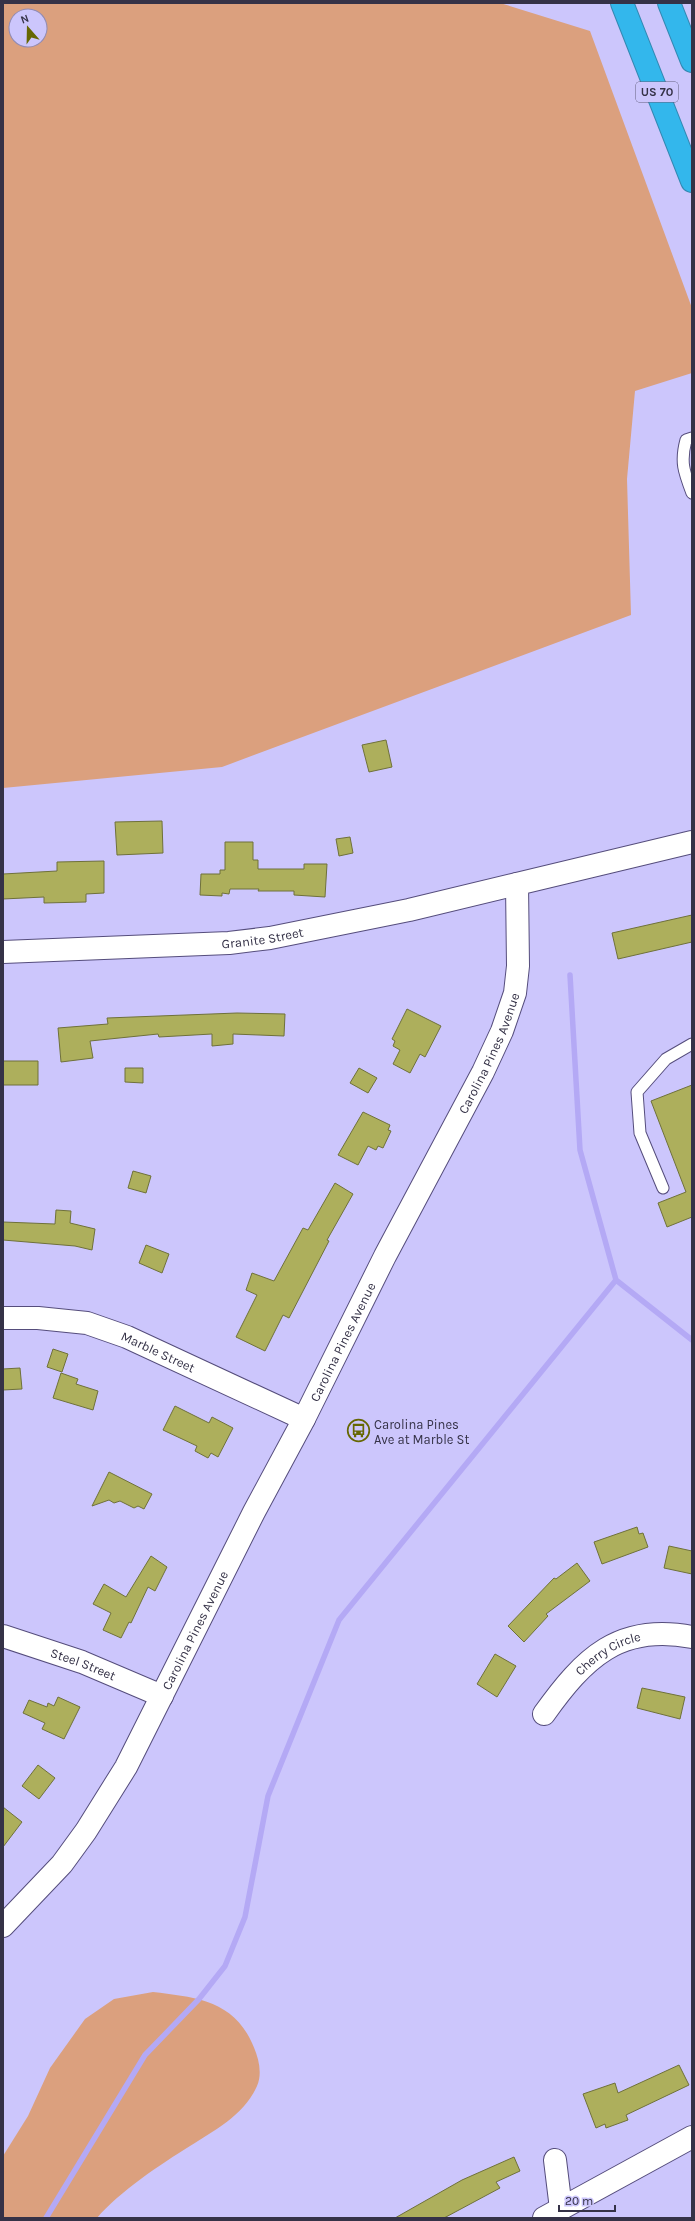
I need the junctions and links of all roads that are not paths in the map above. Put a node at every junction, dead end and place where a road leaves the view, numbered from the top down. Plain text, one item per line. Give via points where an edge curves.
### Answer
1 (622, 3) edge
2 (669, 3) edge
3 (692, 62) edge
4 (692, 181) edge
5 (692, 438) edge
6 (692, 493) edge
7 (692, 842) edge
8 (517, 884) junction
9 (3, 952) edge
10 (692, 1044) edge
11 (663, 1188) dead end
12 (3, 1318) edge
13 (304, 1419) junction
14 (3, 1636) edge
15 (692, 1637) edge
16 (162, 1696) junction
17 (544, 1714) dead end
18 (3, 1926) edge
19 (692, 2137) edge
20 (555, 2160) dead end
21 (553, 2214) edge

1 - 4 highway, US 70
2 - 3 highway
5 - 6 lane via 686,440 682,455 683,471
7 - 8 street
8 - 9 street, Granite Street via 409,910 270,938 229,943
8 - 13 street, Carolina Pines Avenue via 518,966 515,993 502,1031
10 - 11 lane via 666,1059 637,1092 640,1133
12 - 13 street, Marble Street via 38,1318 87,1323 127,1337
13 - 16 street, Carolina Pines Avenue via 254,1512
14 - 16 street, Steel Street via 82,1662
15 - 17 street, Cherry Circle via 650,1634 625,1639 606,1648 588,1661 566,1683
16 - 18 street, Carolina Pines Avenue via 126,1767 86,1831 36,1893
19 - 21 street
20 - 21 street

